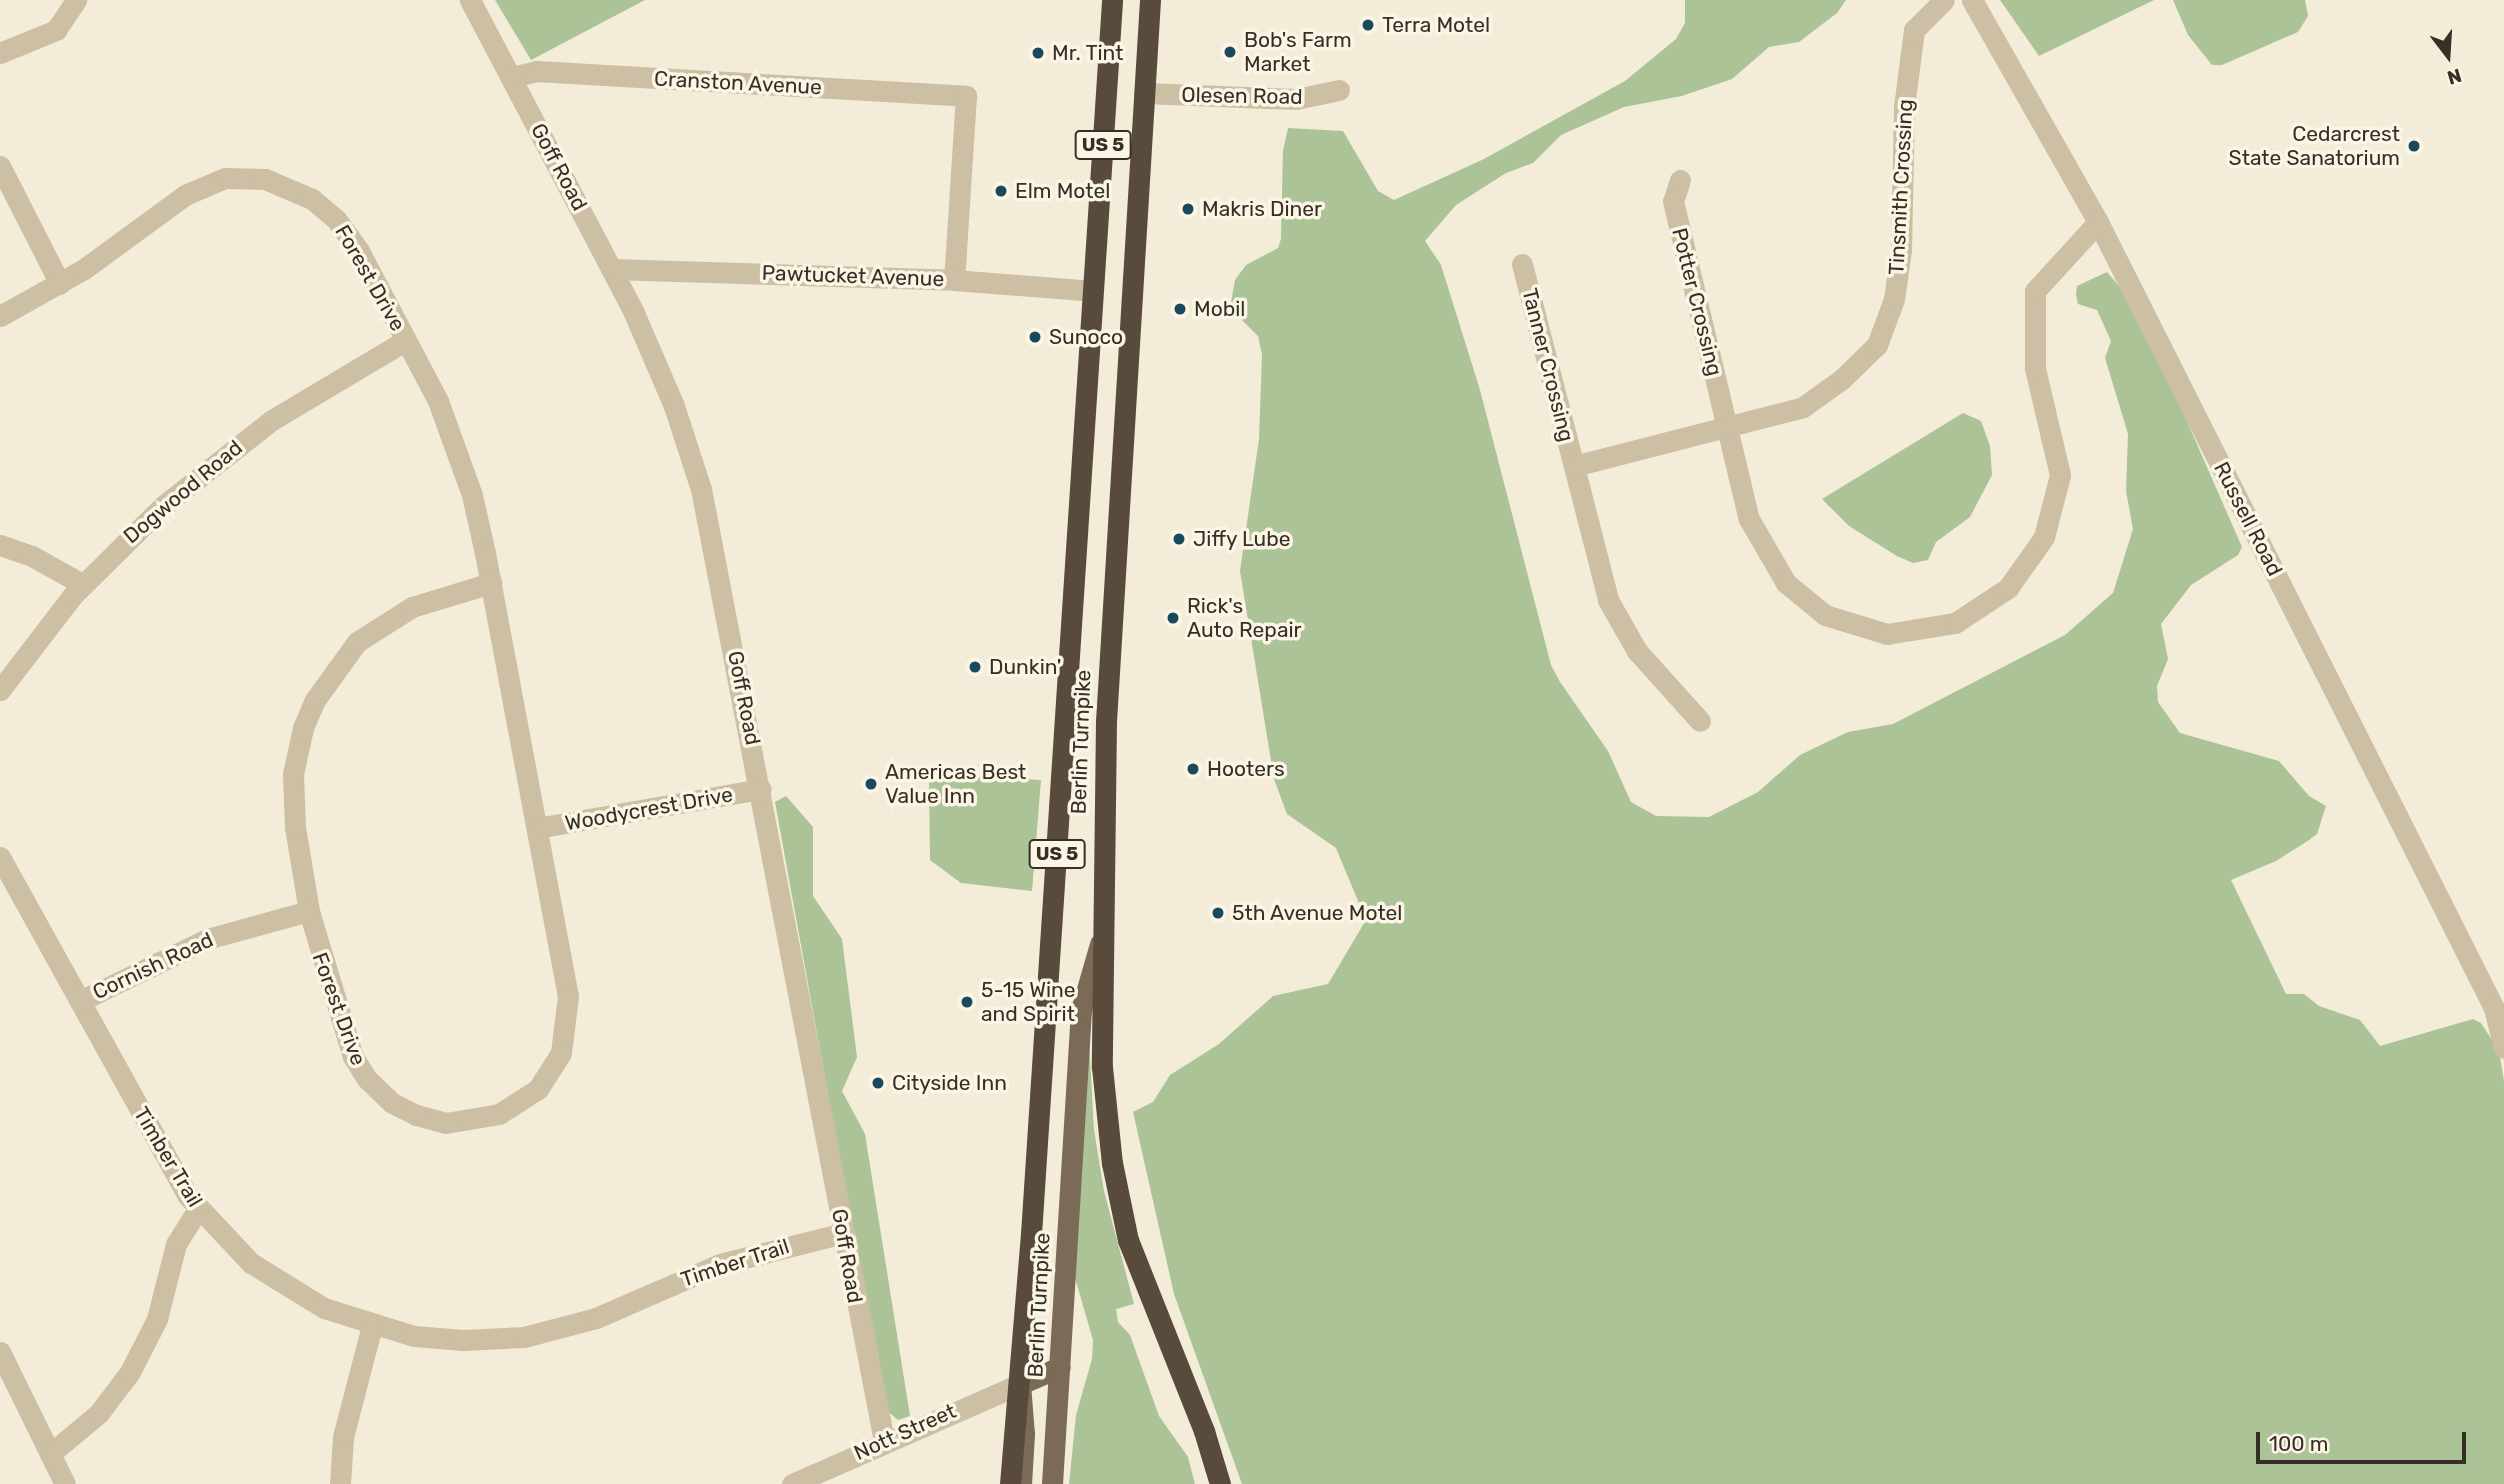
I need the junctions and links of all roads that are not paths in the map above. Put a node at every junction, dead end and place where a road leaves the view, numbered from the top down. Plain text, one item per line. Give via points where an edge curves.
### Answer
1 (76, 0) edge
2 (470, 0) edge
3 (1112, 0) edge
4 (1150, 0) edge
5 (1944, 0) edge
6 (1972, 0) edge
7 (0, 53) edge
8 (511, 77) junction
9 (1339, 90) dead end
10 (1144, 93) junction
11 (0, 166) edge
12 (1680, 180) dead end
13 (2098, 222) junction
14 (1522, 264) dead end
15 (612, 269) junction
16 (954, 280) junction
17 (60, 284) junction
18 (1093, 291) junction
19 (1132, 293) junction
20 (0, 316) edge
21 (406, 340) junction
22 (1727, 424) junction
23 (1574, 466) junction
24 (0, 545) edge
25 (491, 583) junction
26 (82, 584) junction
27 (0, 690) edge
28 (1700, 721) dead end
29 (761, 789) junction
30 (537, 828) junction
31 (0, 858) edge
32 (309, 911) junction
33 (1101, 941) junction
34 (80, 1001) junction
35 (2499, 1005) edge
36 (2504, 1048) edge
37 (198, 1209) junction
38 (843, 1233) junction
39 (372, 1326) junction
40 (0, 1352) edge
41 (1060, 1367) junction
42 (1020, 1384) junction
43 (884, 1441) junction
44 (50, 1454) junction
45 (65, 1484) edge
46 (340, 1484) edge
47 (792, 1484) edge
48 (1010, 1484) edge
49 (1021, 1484) edge
50 (1052, 1484) edge
51 (1220, 1484) edge

1 - 7 street via 56,30
2 - 8 street, Goff Road
3 - 18 highway, Berlin Turnpike / US 5
4 - 10 highway, Berlin Turnpike / US 5
5 - 22 street, Tinsmith Crossing via 1914,30 1909,54 1901,250 1894,299 1877,345 1842,379 1803,407
6 - 13 street, Russell Road
8 - 15 street, Goff Road
8 - 16 street, Cranston Avenue via 536,71 966,96
9 - 10 street, Olesen Road via 1296,99
10 - 19 highway, Berlin Turnpike / US 5
11 - 17 street
12 - 22 street, Potter Crossing via 1673,201
13 - 22 street, Potter Crossing via 2035,291 2035,368 2060,475 2044,537 2008,588 1955,623 1886,634 1825,615 1786,583 1749,519
13 - 35 street, Russell Road
14 - 23 street, Tanner Crossing
15 - 16 street, Pawtucket Avenue
15 - 29 street, Goff Road via 659,368 701,489
16 - 18 street, Pawtucket Avenue
17 - 20 street, Forest Drive
17 - 21 street, Forest Drive via 195,189 225,178 265,179 312,199 336,219 359,251
18 - 19 highway
18 - 42 highway, Berlin Turnpike / US 5
19 - 33 highway, Berlin Turnpike / US 5 via 1109,649
21 - 25 street, Forest Drive via 462,462
21 - 26 street, Dogwood Road via 316,391 241,442 163,506
22 - 23 street, Tinsmith Crossing
23 - 28 street, Tanner Crossing via 1608,600 1637,651
24 - 26 street via 25,552
25 - 30 street, Forest Drive
25 - 32 street, Forest Drive via 412,607 379,624 352,648 315,700 300,736 292,784
26 - 27 street, Dogwood Road
29 - 30 street, Woodycrest Drive
29 - 38 street, Goff Road
30 - 32 street, Forest Drive via 566,983 567,1028 561,1053 545,1081 523,1101 490,1118 456,1123 421,1117 392,1103 367,1079 340,1022
31 - 34 street, Timber Trail
32 - 34 street, Cornish Road via 198,943
33 - 41 main road, Berlin Turnpike via 1082,1010
33 - 51 highway, US 5 via 1102,1074 1116,1191 1136,1265 1204,1431
34 - 37 street, Timber Trail via 175,1176
35 - 36 street, Russell Road
37 - 39 street, Timber Trail via 234,1248 270,1277 314,1303
37 - 44 street via 176,1244 157,1319 130,1373 99,1413
38 - 39 street, Timber Trail via 720,1264 596,1318 543,1333 463,1340
38 - 43 street, Goff Road
39 - 46 street via 343,1437
40 - 44 street
41 - 42 main road
41 - 50 main road, Berlin Turnpike
42 - 43 street, Nott Street
42 - 48 highway, US 5
42 - 49 main road, Berlin Turnpike
43 - 47 street, Nott Street
44 - 45 street

